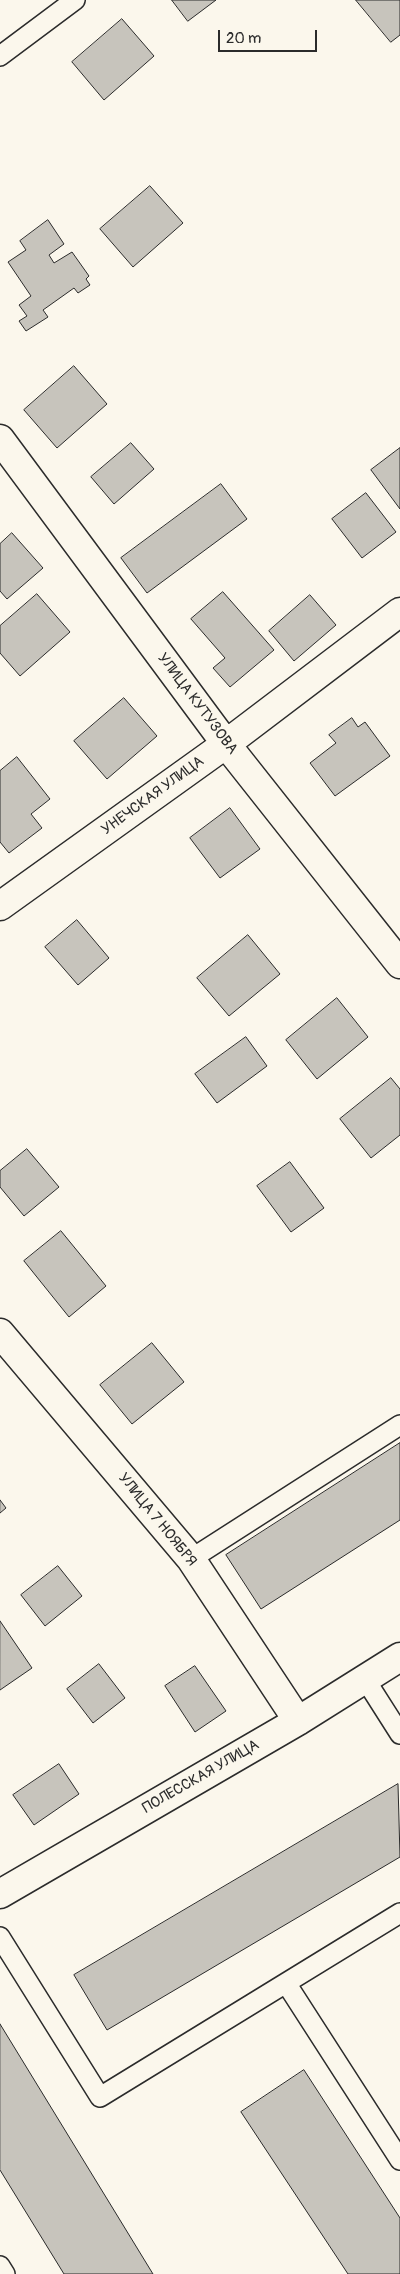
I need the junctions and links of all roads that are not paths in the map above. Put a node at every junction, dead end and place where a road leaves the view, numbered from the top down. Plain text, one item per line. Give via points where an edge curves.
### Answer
1 (75, 0) edge
2 (0, 56) edge
3 (0, 439) edge
4 (400, 612) edge
5 (226, 744) junction
6 (0, 906) edge
7 (400, 964) edge
8 (0, 1332) edge
9 (400, 1425) edge
10 (191, 1559) junction
11 (400, 1657) edge
12 (365, 1679) junction
13 (298, 1721) junction
14 (400, 1734) edge
15 (0, 1894) edge
16 (400, 1913) edge
17 (0, 1937) edge
18 (286, 1982) junction
19 (400, 2160) edge
20 (0, 2266) edge
21 (5, 2274) edge

1 - 2 lane
3 - 5 street, УЛИЦА КУТУЗОВА
4 - 5 street, УНЕЧСКАЯ УЛИЦА
5 - 6 street, УНЕЧСКАЯ УЛИЦА
5 - 7 street, УЛИЦА КУТУЗОВА
8 - 10 street, УЛИЦА 7 НОЯБРЯ
9 - 10 lane
10 - 13 street, УЛИЦА 7 НОЯБРЯ
11 - 12 street, ПОЛЕССКАЯ УЛИЦА
12 - 13 street, ПОЛЕССКАЯ УЛИЦА
12 - 14 lane
13 - 15 street, ПОЛЕССКАЯ УЛИЦА
16 - 18 lane
17 - 18 lane via 100,2097
18 - 19 lane
20 - 21 lane

